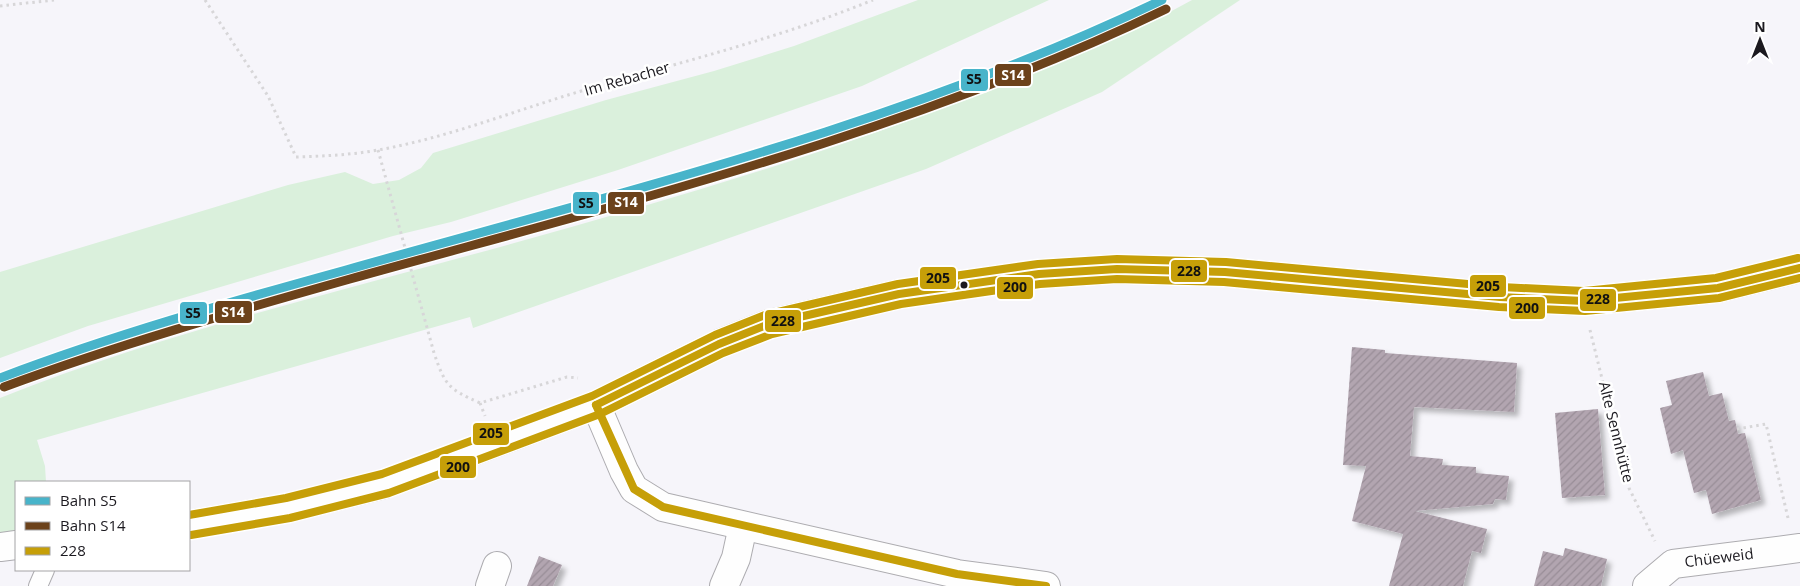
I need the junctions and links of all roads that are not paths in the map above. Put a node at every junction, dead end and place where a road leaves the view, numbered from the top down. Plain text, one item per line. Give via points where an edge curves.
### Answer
1 (1800, 268) edge
2 (596, 405) junction
3 (190, 525) edge
4 (743, 526) junction
5 (1795, 537) edge
6 (15, 545) edge
7 (0, 547) edge
8 (45, 571) edge
9 (38, 586) edge
10 (724, 586) edge
11 (1046, 586) edge
12 (1647, 586) edge

1 - 2 main road via 1718,288 1584,301 1500,297 1225,272 1117,269 1039,274 899,294 769,324 720,344
2 - 3 main road via 385,484 288,508
2 - 4 main road via 634,489 663,508
4 - 10 main road via 736,558
4 - 11 main road via 957,574
5 - 12 main road, Chüeweid via 1673,564
6 - 7 main road
8 - 9 lane

